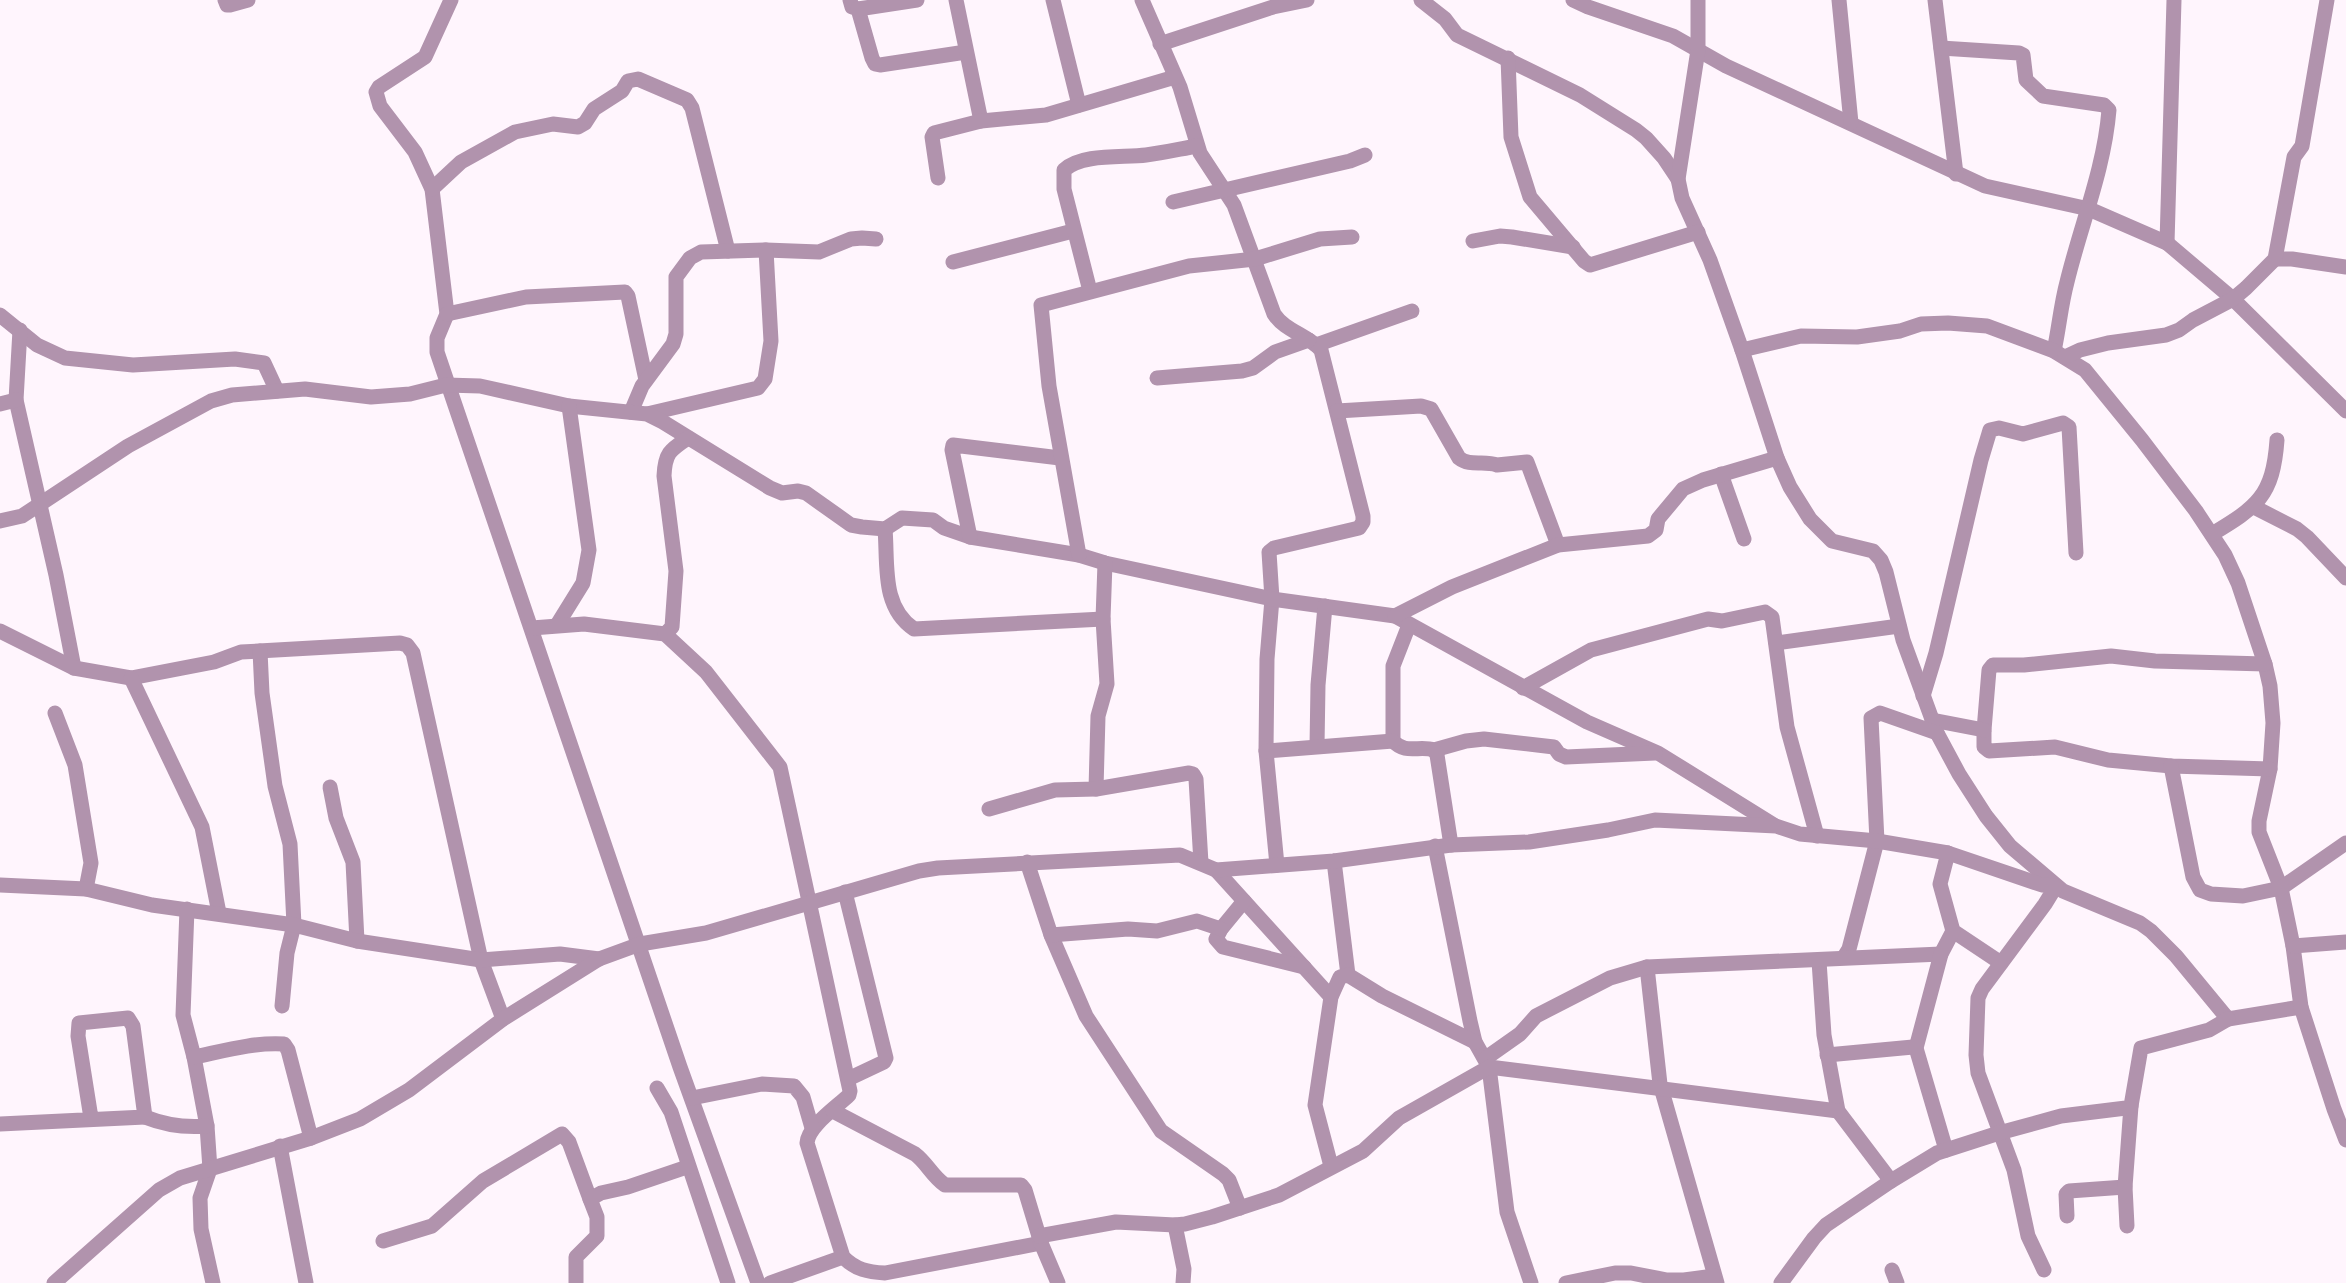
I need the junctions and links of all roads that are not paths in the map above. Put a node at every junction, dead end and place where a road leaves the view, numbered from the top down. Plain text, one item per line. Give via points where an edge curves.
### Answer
1 (225, 0) edge
2 (248, 0) edge
3 (451, 0) edge
4 (917, 0) edge
5 (956, 0) edge
6 (1053, 0) edge
7 (1142, 0) edge
8 (1307, 0) edge
9 (1421, 0) edge
10 (1573, 0) edge
11 (1698, 0) edge
12 (1839, 0) edge
13 (1935, 0) edge
14 (2174, 0) edge
15 (2327, 0) edge
16 (854, 5) edge
17 (1160, 44) junction
18 (1941, 48) junction
19 (1698, 50) junction
20 (966, 52) junction
21 (1508, 58) junction
22 (1175, 77) junction
23 (1079, 105) junction
24 (981, 121) junction
25 (1851, 123) junction
26 (1197, 146) junction
27 (1365, 155) dead end
28 (1956, 174) junction
29 (938, 178) dead end
30 (1678, 179) junction
31 (432, 189) junction
32 (1224, 189) junction
33 (1173, 202) dead end
34 (2089, 209) junction
35 (1073, 231) junction
36 (1698, 232) junction
37 (1352, 237) dead end
38 (876, 239) dead end
39 (1473, 242) dead end
40 (2167, 243) junction
41 (1573, 247) junction
42 (766, 250) junction
43 (728, 251) junction
44 (1255, 259) junction
45 (2275, 259) junction
46 (953, 262) dead end
47 (2346, 267) edge
48 (1090, 291) junction
49 (2233, 299) junction
50 (1412, 311) dead end
51 (447, 314) junction
52 (0, 315) edge
53 (20, 330) junction
54 (1313, 342) junction
55 (1742, 350) junction
56 (2060, 354) junction
57 (1157, 378) dead end
58 (646, 380) junction
59 (446, 385) junction
60 (277, 392) junction
61 (16, 400) junction
62 (0, 404) edge
63 (569, 406) junction
64 (1337, 411) junction
65 (2346, 411) edge
66 (639, 413) junction
67 (688, 438) junction
68 (2277, 440) dead end
69 (1060, 458) junction
70 (1777, 458) junction
71 (1722, 474) junction
72 (39, 504) junction
73 (2254, 507) junction
74 (0, 521) edge
75 (885, 529) junction
76 (2212, 534) junction
77 (970, 537) junction
78 (1744, 538) dead end
79 (1558, 545) junction
80 (2076, 553) dead end
81 (1079, 555) junction
82 (1105, 563) junction
83 (2346, 578) edge
84 (1272, 599) junction
85 (1325, 606) junction
86 (1395, 616) junction
87 (1103, 618) junction
88 (557, 625) junction
89 (1409, 625) junction
90 (1899, 626) junction
91 (532, 628) junction
92 (0, 631) edge
93 (665, 634) junction
94 (1776, 643) junction
95 (260, 651) junction
96 (2265, 664) junction
97 (74, 668) junction
98 (131, 678) junction
99 (1523, 688) junction
100 (1923, 696) junction
101 (55, 713) dead end
102 (1934, 727) junction
103 (1984, 730) junction
104 (1393, 741) junction
105 (1317, 746) junction
106 (1434, 750) junction
107 (1266, 751) junction
108 (1658, 753) junction
109 (2171, 766) junction
110 (2270, 769) junction
111 (330, 788) dead end
112 (1096, 789) junction
113 (989, 809) dead end
114 (1776, 826) junction
115 (1817, 836) junction
116 (1877, 841) junction
117 (2346, 843) edge
118 (1451, 845) junction
119 (1435, 846) junction
120 (1948, 853) junction
121 (1334, 861) junction
122 (1027, 862) junction
123 (1201, 863) junction
124 (1277, 865) junction
125 (1216, 870) junction
126 (0, 885) edge
127 (2056, 886) junction
128 (2281, 888) junction
129 (86, 889) junction
130 (845, 892) junction
131 (1244, 901) junction
132 (810, 902) junction
133 (187, 909) junction
134 (219, 913) junction
135 (294, 925) junction
136 (1221, 929) junction
137 (1953, 931) junction
138 (1051, 935) junction
139 (357, 941) junction
140 (2346, 942) edge
141 (640, 944) junction
142 (2292, 946) junction
143 (1941, 954) junction
144 (1844, 957) junction
145 (599, 959) junction
146 (481, 960) junction
147 (1819, 961) junction
148 (2001, 963) junction
149 (1304, 967) junction
150 (1647, 967) junction
151 (1348, 975) junction
152 (1331, 997) junction
153 (282, 1006) dead end
154 (2301, 1007) junction
155 (502, 1018) junction
156 (2228, 1019) junction
157 (1475, 1042) junction
158 (1916, 1048) junction
159 (1827, 1055) junction
160 (194, 1057) junction
161 (1487, 1063) junction
162 (848, 1079) junction
163 (657, 1088) dead end
164 (1663, 1088) junction
165 (692, 1098) junction
166 (2131, 1106) junction
167 (833, 1111) junction
168 (1838, 1111) junction
169 (145, 1117) junction
170 (92, 1118) junction
171 (0, 1124) edge
172 (207, 1126) junction
173 (812, 1128) junction
174 (1999, 1133) junction
175 (310, 1138) junction
176 (2346, 1140) edge
177 (280, 1146) junction
178 (1946, 1150) junction
179 (1331, 1166) junction
180 (687, 1167) junction
181 (210, 1169) junction
182 (1890, 1181) junction
183 (2125, 1187) junction
184 (590, 1200) junction
185 (1240, 1208) junction
186 (2067, 1216) dead end
187 (1175, 1225) junction
188 (2127, 1227) dead end
189 (1040, 1239) junction
190 (384, 1241) dead end
191 (843, 1257) junction
192 (2044, 1270) dead end
193 (1716, 1279) edge
194 (54, 1283) edge
195 (213, 1283) edge
196 (306, 1283) edge
197 (576, 1283) edge
198 (728, 1283) edge
199 (758, 1283) edge
200 (770, 1283) edge
201 (1058, 1283) edge
202 (1184, 1283) edge
203 (1531, 1283) edge
204 (1566, 1283) edge
205 (1781, 1283) edge

1 - 2 street via 227,5
3 - 31 street via 425,57 376,92 380,106 415,152
4 - 16 street
5 - 20 street
6 - 23 street
7 - 17 street
8 - 17 street
9 - 21 street via 1445,19 1457,35
10 - 19 street via 1673,36
11 - 19 street
12 - 25 street
13 - 18 street
14 - 40 street
15 - 45 street via 2302,146 2294,157
16 - 20 street via 875,64
17 - 22 street
18 - 28 street
18 - 34 street via 2019,53 2023,55 2026,80 2043,96 2108,106 2106,136
19 - 25 street
19 - 30 street
20 - 24 street
21 - 30 street via 1580,95 1636,130 1664,158
21 - 41 street via 1511,137 1528,192
22 - 23 street
22 - 26 street
23 - 24 street via 1046,115
24 - 29 street via 934,133
25 - 28 street
26 - 32 street
26 - 35 street via 1068,166 1064,170 1064,189
27 - 32 street
28 - 34 street via 1984,186
30 - 36 street
31 - 43 street via 461,162 515,132 553,124 578,127 594,109 622,91 628,81 638,79 687,100 692,108
31 - 51 street
32 - 33 street
32 - 44 street
34 - 40 street
34 - 56 street via 2067,281
35 - 46 street
35 - 48 street
36 - 41 street via 1590,265
36 - 55 street
37 - 44 street via 1320,239
38 - 42 street via 851,239 819,252
39 - 41 street via 1500,236
40 - 49 street
42 - 43 street
42 - 66 street via 771,341 762,384
43 - 58 street via 701,252 682,267 676,278 673,344
44 - 48 street via 1189,266
44 - 54 street via 1278,321
45 - 47 street
45 - 49 street
48 - 69 street via 1041,305
49 - 56 street via 2166,335
49 - 65 street
50 - 54 street
51 - 58 street via 526,297 625,292
51 - 59 street via 437,338
52 - 53 street
53 - 60 street via 37,345 64,358 133,365 235,359 264,363
53 - 61 street
54 - 57 street via 1275,352 1242,371
54 - 64 street via 1321,350
55 - 56 street via 1801,336 1857,337 1948,322 1987,326
55 - 70 street
56 - 76 street via 2085,370 2101,388
58 - 66 street
59 - 60 street via 410,394 370,397 305,389
59 - 63 street via 480,386
59 - 91 street
60 - 72 street via 232,395 211,401 128,446
61 - 62 street
61 - 72 street
63 - 66 street
63 - 88 street via 589,550 583,583
64 - 79 street via 1421,406 1431,409 1458,458 1465,463 1527,462
64 - 84 street via 1363,522 1359,528 1269,552
66 - 67 street
67 - 75 street via 770,488 782,493 802,491 852,525
67 - 93 street via 671,449 665,465 676,571 672,627
68 - 73 street via 2276,460 2267,488
69 - 77 street via 953,445
69 - 81 street
70 - 71 street
70 - 90 street via 1790,487 1821,532 1832,541 1873,551 1881,560
71 - 78 street
71 - 79 street via 1683,489 1648,536
72 - 74 street via 22,516
72 - 97 street
73 - 76 street
73 - 83 street via 2297,529
75 - 77 street via 902,518 933,520
75 - 87 street via 889,596 901,618 914,629
76 - 96 street via 2238,583
77 - 81 street
79 - 86 street via 1452,587
80 - 100 street via 2069,427 2062,423 2023,434 1999,428 1990,430
81 - 82 street
82 - 84 street
82 - 87 street
84 - 85 street
84 - 107 street
85 - 86 street
85 - 105 street
86 - 89 street
87 - 112 street via 1107,684 1098,716
88 - 91 street
88 - 93 street via 584,624
89 - 99 street
89 - 104 street via 1393,666
90 - 94 street
90 - 100 street
91 - 141 street
92 - 97 street
93 - 132 street via 706,672 780,767
94 - 99 street via 1772,617 1765,612 1722,621 1708,619 1591,650
94 - 115 street via 1786,728
95 - 98 street
95 - 135 street via 275,786 290,844
95 - 146 street via 400,643 413,653
96 - 103 street via 2111,656 1994,665 1989,670
96 - 110 street via 2273,723
97 - 98 street
98 - 134 street via 202,827
99 - 108 street
100 - 102 street
101 - 129 street via 75,765 90,863
102 - 103 street
102 - 116 street via 1880,713 1871,718
102 - 127 street via 1986,816 2010,846
103 - 109 street via 1984,747 1989,751 2055,747 2108,759
104 - 105 street
104 - 106 street via 1405,750
105 - 107 street
106 - 108 street via 1484,739 1554,747 1566,757
106 - 118 street
107 - 124 street
108 - 114 street
109 - 110 street
109 - 128 street via 2193,877 2200,890 2243,896
110 - 128 street via 2259,832
111 - 139 street via 336,818 353,862
112 - 113 street via 1055,790
112 - 123 street via 1193,774
114 - 115 street
114 - 118 street via 1649,820 1529,842
115 - 116 street
116 - 120 street
116 - 144 street
117 - 128 street
118 - 119 street
119 - 121 street
119 - 157 street
120 - 127 street via 2042,885
120 - 137 street via 1940,884
121 - 124 street
121 - 151 street
122 - 123 street via 1180,855
122 - 130 street via 928,869
122 - 138 street
123 - 125 street
124 - 125 street
125 - 131 street
126 - 129 street
127 - 148 street
127 - 156 street via 2069,896 2151,931
128 - 142 street
129 - 133 street
130 - 132 street
130 - 162 street via 886,1058 885,1062
131 - 136 street
131 - 149 street
132 - 141 street via 706,933
132 - 162 street
133 - 134 street
133 - 160 street via 183,1014
134 - 135 street
135 - 139 street
135 - 153 street
136 - 138 street via 1197,921 1157,931 1128,929
136 - 149 street via 1216,939 1223,946
137 - 143 street
137 - 148 street
138 - 185 street via 1086,1016 1161,1131 1223,1174
139 - 146 street
140 - 142 street
141 - 145 street
141 - 165 street
142 - 154 street
143 - 144 street
143 - 158 street
144 - 147 street
145 - 146 street via 560,954
145 - 155 street
146 - 155 street
147 - 150 street
147 - 159 street
148 - 174 street via 1978,998 1976,1055 1978,1073
149 - 152 street
150 - 161 street via 1610,978 1536,1016
150 - 164 street
151 - 152 street via 1340,977
151 - 157 street
152 - 179 street via 1315,1105
154 - 156 street
154 - 176 street
155 - 175 street via 409,1090 360,1119
156 - 166 street via 2209,1030 2141,1048
157 - 161 street
158 - 159 street
158 - 178 street
159 - 168 street
160 - 172 street
160 - 175 street via 284,1044
161 - 164 street
161 - 179 street via 1399,1118 1363,1150
161 - 203 street via 1507,1212
162 - 167 street via 849,1095
163 - 180 street via 671,1112
164 - 168 street
164 - 193 street
165 - 173 street via 762,1084 794,1086 803,1097
165 - 199 street
166 - 174 street via 2061,1116
166 - 183 street
167 - 173 street
167 - 189 street via 915,1154 945,1185 1021,1185
168 - 182 street
169 - 170 street
169 - 170 street via 133,1026 128,1018 79,1023
169 - 172 street via 160,1123
170 - 171 street
172 - 181 street
173 - 191 street via 807,1143
174 - 178 street
174 - 192 street via 2014,1170 2028,1236
175 - 177 street
177 - 181 street
177 - 196 street
178 - 182 street
179 - 185 street via 1279,1195
180 - 184 street via 601,1193
180 - 198 street
181 - 194 street via 180,1178 159,1190
181 - 195 street via 200,1198 201,1229
182 - 205 street via 1826,1225
183 - 186 street via 2068,1191
183 - 188 street
184 - 190 street via 574,1153 562,1134 483,1181 432,1226
184 - 197 street via 597,1217 597,1236 576,1257
185 - 187 street
187 - 189 street via 1116,1222
187 - 202 street
189 - 191 street via 885,1273 866,1272
189 - 201 street
191 - 200 street
193 - 204 street via 1667,1280 1615,1273

